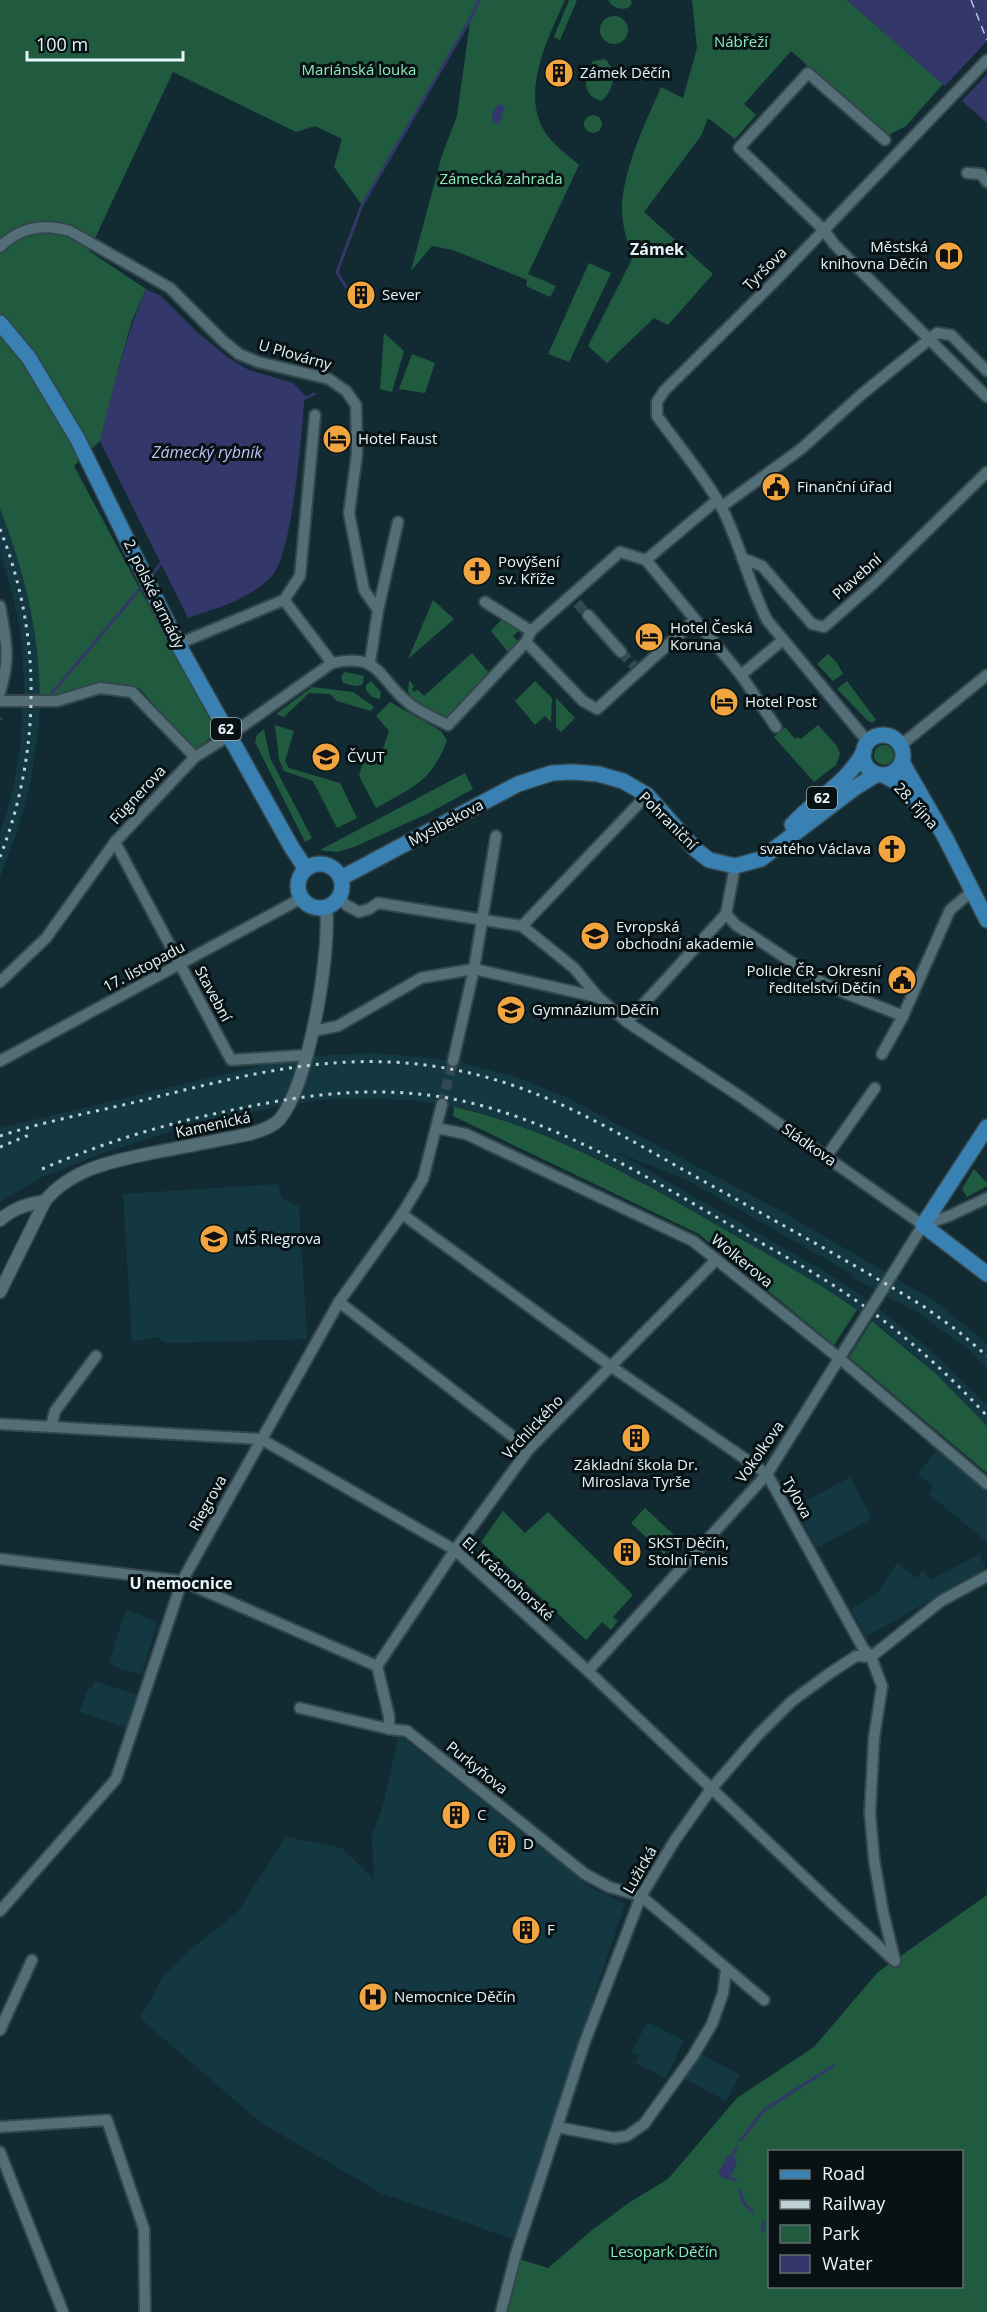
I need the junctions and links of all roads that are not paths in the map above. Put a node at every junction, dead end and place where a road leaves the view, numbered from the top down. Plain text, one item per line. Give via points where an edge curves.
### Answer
1 (987, 60) edge
2 (885, 140) dead end
3 (967, 173) dead end
4 (987, 182) edge
5 (824, 231) junction
6 (0, 248) edge
7 (0, 323) edge
8 (928, 339) junction
9 (987, 371) edge
10 (987, 397) edge
11 (315, 415) dead end
12 (987, 472) edge
13 (719, 503) junction
14 (398, 522) dead end
15 (742, 558) junction
16 (646, 560) junction
17 (284, 600) junction
18 (485, 602) dead end
19 (0, 606) edge
20 (378, 610) junction
21 (588, 615) tunnel mouth
22 (695, 620) junction
23 (528, 637) junction
24 (783, 640) junction
25 (178, 644) junction
26 (621, 652) tunnel mouth
27 (369, 662) junction
28 (332, 663) junction
29 (741, 675) junction
30 (987, 675) edge
31 (0, 692) edge
32 (0, 700) edge
33 (776, 727) dead end
34 (230, 735) junction
35 (901, 745) junction
36 (866, 746) junction
37 (195, 757) junction
38 (902, 762) junction
39 (552, 773) joint
40 (880, 775) junction
41 (647, 795) junction
42 (496, 836) dead end
43 (946, 839) junction
44 (115, 842) junction
45 (778, 844) junction
46 (735, 866) junction
47 (306, 868) junction
48 (341, 878) junction
49 (972, 892) junction
50 (339, 897) junction
51 (302, 898) junction
52 (326, 907) junction
53 (726, 914) junction
54 (987, 920) edge
55 (482, 921) junction
56 (522, 926) junction
57 (180, 965) junction
58 (474, 969) junction
59 (0, 982) edge
60 (597, 997) junction
61 (903, 1016) junction
62 (627, 1022) junction
63 (313, 1031) junction
64 (882, 1054) dead end
65 (308, 1055) junction
66 (0, 1061) edge
67 (453, 1061) tunnel mouth
68 (875, 1088) dead end
69 (442, 1104) tunnel mouth
70 (987, 1127) edge
71 (437, 1128) junction
72 (826, 1157) junction
73 (987, 1198) edge
74 (45, 1201) junction
75 (402, 1214) junction
76 (0, 1220) edge
77 (923, 1225) junction
78 (716, 1260) junction
79 (987, 1274) edge
80 (0, 1292) edge
81 (339, 1302) junction
82 (96, 1356) dead end
83 (840, 1358) junction
84 (612, 1367) junction
85 (0, 1424) edge
86 (51, 1427) junction
87 (261, 1439) junction
88 (529, 1449) junction
89 (767, 1474) junction
90 (987, 1484) edge
91 (455, 1550) junction
92 (0, 1559) edge
93 (987, 1576) edge
94 (182, 1581) junction
95 (871, 1657) junction
96 (377, 1666) junction
97 (588, 1671) junction
98 (300, 1708) dead end
99 (389, 1729) junction
100 (711, 1789) junction
101 (641, 1896) junction
102 (0, 1911) edge
103 (32, 1960) dead end
104 (895, 1961) joint
105 (726, 1970) junction
106 (764, 2000) dead end
107 (0, 2030) edge
108 (0, 2127) edge
109 (557, 2127) junction
110 (0, 2152) edge
111 (63, 2312) edge
112 (145, 2312) edge
113 (501, 2312) edge

1 - 5 street, Tyršova
2 - 5 street via 808,73 739,148
3 - 4 street via 981,174
5 - 8 street
5 - 13 street, Tyršova via 664,391 656,407 657,416
6 - 20 street, U Plovárny via 20,231 33,227 70,231 170,288 239,354 329,379 346,391 356,405 357,453 349,513 364,590
7 - 25 main road, 2. polské armády / 62 via 29,358 77,438
8 - 9 street via 937,333 951,335
8 - 10 street
8 - 13 street via 801,449
11 - 17 street via 300,576
12 - 15 street, Plavební via 824,627 812,624 762,566
13 - 15 street
13 - 16 street
14 - 20 street
15 - 24 street via 757,600
16 - 22 street
16 - 23 street via 620,552
17 - 25 street
17 - 28 street
18 - 23 street
19 - 31 street via 7,670
20 - 27 street
21 - 26 street
22 - 23 street via 597,709 583,701
22 - 29 street
23 - 27 street via 448,725 411,705
24 - 29 street
24 - 36 street
25 - 34 main road, 2. polské armády / 62
27 - 28 street via 350,659
28 - 34 street, Fügnerova
29 - 33 street
30 - 35 street
32 - 37 street via 57,701 100,688 132,692
34 - 37 street, Fügnerova
34 - 47 main road, 2. polské armády / 62
35 - 36 main road via 885,735 876,736
35 - 38 main road
36 - 40 main road via 867,768
36 - 45 main road, 62 via 857,765 794,823
37 - 44 street, Fügnerova
38 - 40 main road via 891,774
38 - 43 main road, 28. října
39 - 41 main road, Pohraniční via 614,778
39 - 48 main road, Myslbekova via 518,784
40 - 43 main road, 28. října via 898,783
40 - 45 main road, 62 via 856,787
41 - 46 main road, Pohraniční via 695,849 709,860
41 - 56 street
42 - 55 street
43 - 49 main road, 28. října
44 - 57 street, Stavební
44 - 59 street, Fügnerova via 46,938
45 - 46 main road, 62 via 761,859
46 - 53 street
47 - 48 main road via 326,864
47 - 51 main road via 298,888
48 - 50 main road
49 - 54 main road, 28. října
49 - 61 street via 950,910
50 - 52 main road
50 - 55 street via 359,912 378,903
51 - 52 main road via 317,908
51 - 57 street, 17. listopadu
52 - 63 street, Kamenická via 327,937
53 - 61 street via 736,925 820,981
53 - 62 street
55 - 56 street
55 - 58 street
56 - 60 street, Sládkova via 574,968
57 - 65 street, Stavební via 231,1060
57 - 66 street, 17. listopadu
58 - 60 street
58 - 63 street via 421,978 338,1026
58 - 67 street
60 - 62 street, Sládkova
61 - 64 street
62 - 72 street, Sládkova
63 - 65 street, Kamenická
65 - 74 street, Kamenická via 288,1106 270,1127 109,1162 66,1181
68 - 72 street
69 - 71 street, Riegrova
70 - 77 main road
71 - 75 street, Riegrova via 423,1179
71 - 78 street, Wolkerova via 466,1134 693,1240
72 - 77 street, Sládkova
73 - 77 street
74 - 76 street via 27,1204
74 - 80 street, Kamenická
75 - 81 street, Riegrova
75 - 84 street, Tylova
77 - 79 main road, Sládkova
77 - 83 street, Vokolkova, bridge
78 - 83 street, Wolkerova
78 - 84 street, Vrchlického
81 - 87 street, Riegrova
81 - 88 street
82 - 86 street via 55,1411
83 - 89 street, Vokolkova
83 - 90 street, Wolkerova
84 - 88 street, Vrchlického
84 - 89 street, Tylova
85 - 86 street, El. Krásnohorské
86 - 87 street, El. Krásnohorské
87 - 91 street, El. Krásnohorské
87 - 94 street, Riegrova
88 - 91 street, Vrchlického
89 - 95 street, Tylova
89 - 97 street, Vokolkova
91 - 96 street, Vrchlického
91 - 97 street, El. Krásnohorské
92 - 94 street
93 - 95 street, Lužická via 941,1601
94 - 96 street
94 - 102 street, Riegrova via 116,1779
95 - 100 street, Lužická via 856,1656 792,1701
95 - 104 street, Tylova via 882,1686 874,1738 870,1813 883,1912
96 - 99 street
97 - 100 street, El. Krásnohorské
98 - 99 street
99 - 101 street, Purkyňova via 407,1731 585,1874 609,1887
100 - 101 street, Lužická
100 - 104 street, El. Krásnohorské
101 - 105 street, Purkyňova
101 - 109 street, Lužická
103 - 107 street
105 - 106 street, Purkyňova
105 - 109 street via 712,2024 644,2124 627,2136 614,2138
108 - 112 street via 106,2120 144,2229
109 - 113 street, Lužická via 516,2252
110 - 111 street

